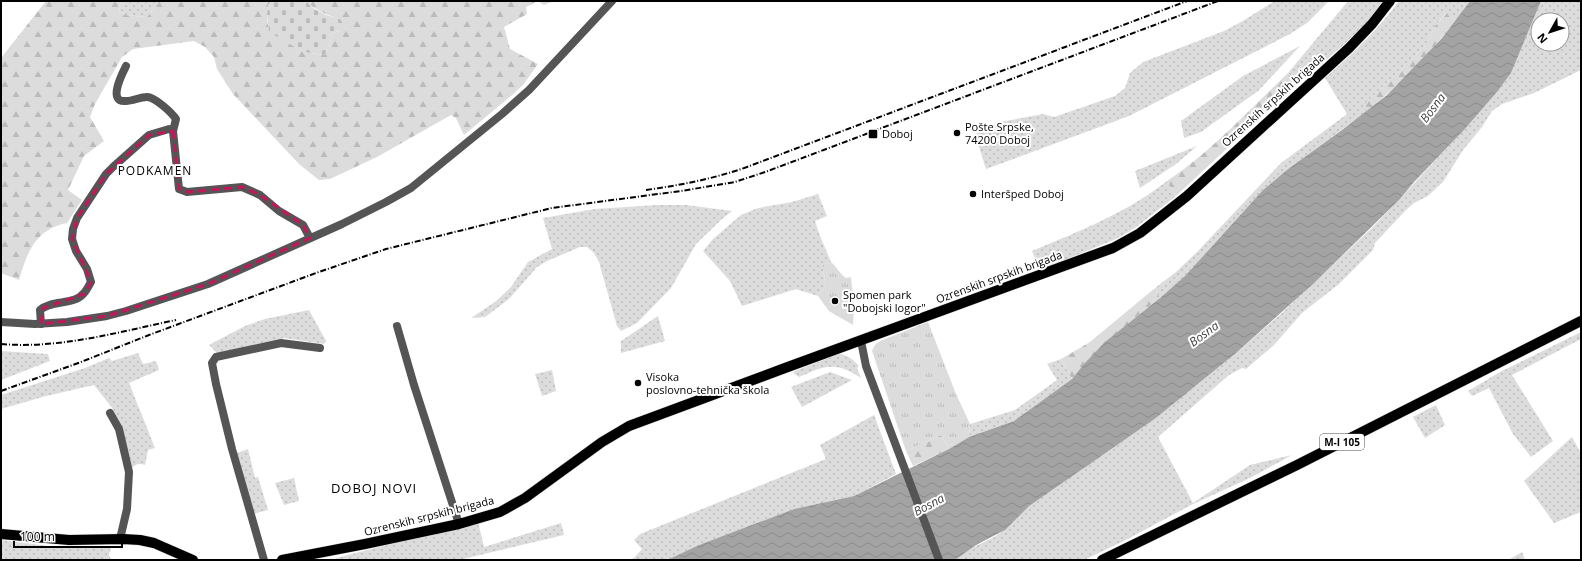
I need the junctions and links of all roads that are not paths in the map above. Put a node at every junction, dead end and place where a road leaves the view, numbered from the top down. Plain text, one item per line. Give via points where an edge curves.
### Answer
1 (612, 1) edge
2 (1390, 1) edge
3 (126, 66) dead end
4 (173, 131) junction
5 (310, 238) junction
6 (1581, 321) edge
7 (1, 322) edge
8 (41, 324) junction
9 (397, 326) dead end
10 (861, 341) junction
11 (320, 348) dead end
12 (110, 413) dead end
13 (459, 524) junction
14 (1, 534) edge
15 (120, 539) junction
16 (193, 560) edge
17 (264, 560) edge
18 (282, 560) edge
19 (939, 560) edge
20 (1102, 560) edge

1 - 5 street via 529,90 411,188
2 - 10 main road, Ozrenskih srpskih brigada via 1349,48 1187,196 1140,233 1113,248
3 - 4 street via 116,94 120,100 125,102 148,96 153,98 176,119
4 - 5 street via 179,189 187,192 242,188 260,195 279,211 303,225
4 - 8 street via 169,129 149,135 106,174 77,218 73,229 72,239 76,251 87,268 91,282 84,294 40,310
5 - 8 street via 208,284 126,311 107,316
6 - 20 main road, M-I 105 via 1297,465
7 - 8 street
9 - 13 street
10 - 13 main road, Ozrenskih srpskih brigada via 623,429 512,506
10 - 19 street via 866,366
11 - 17 street via 276,344 216,357 212,363 232,448
12 - 15 street via 119,429 129,472 127,509
13 - 18 main road, Ozrenskih srpskih brigada
14 - 15 main road via 69,540
15 - 16 main road via 154,543

